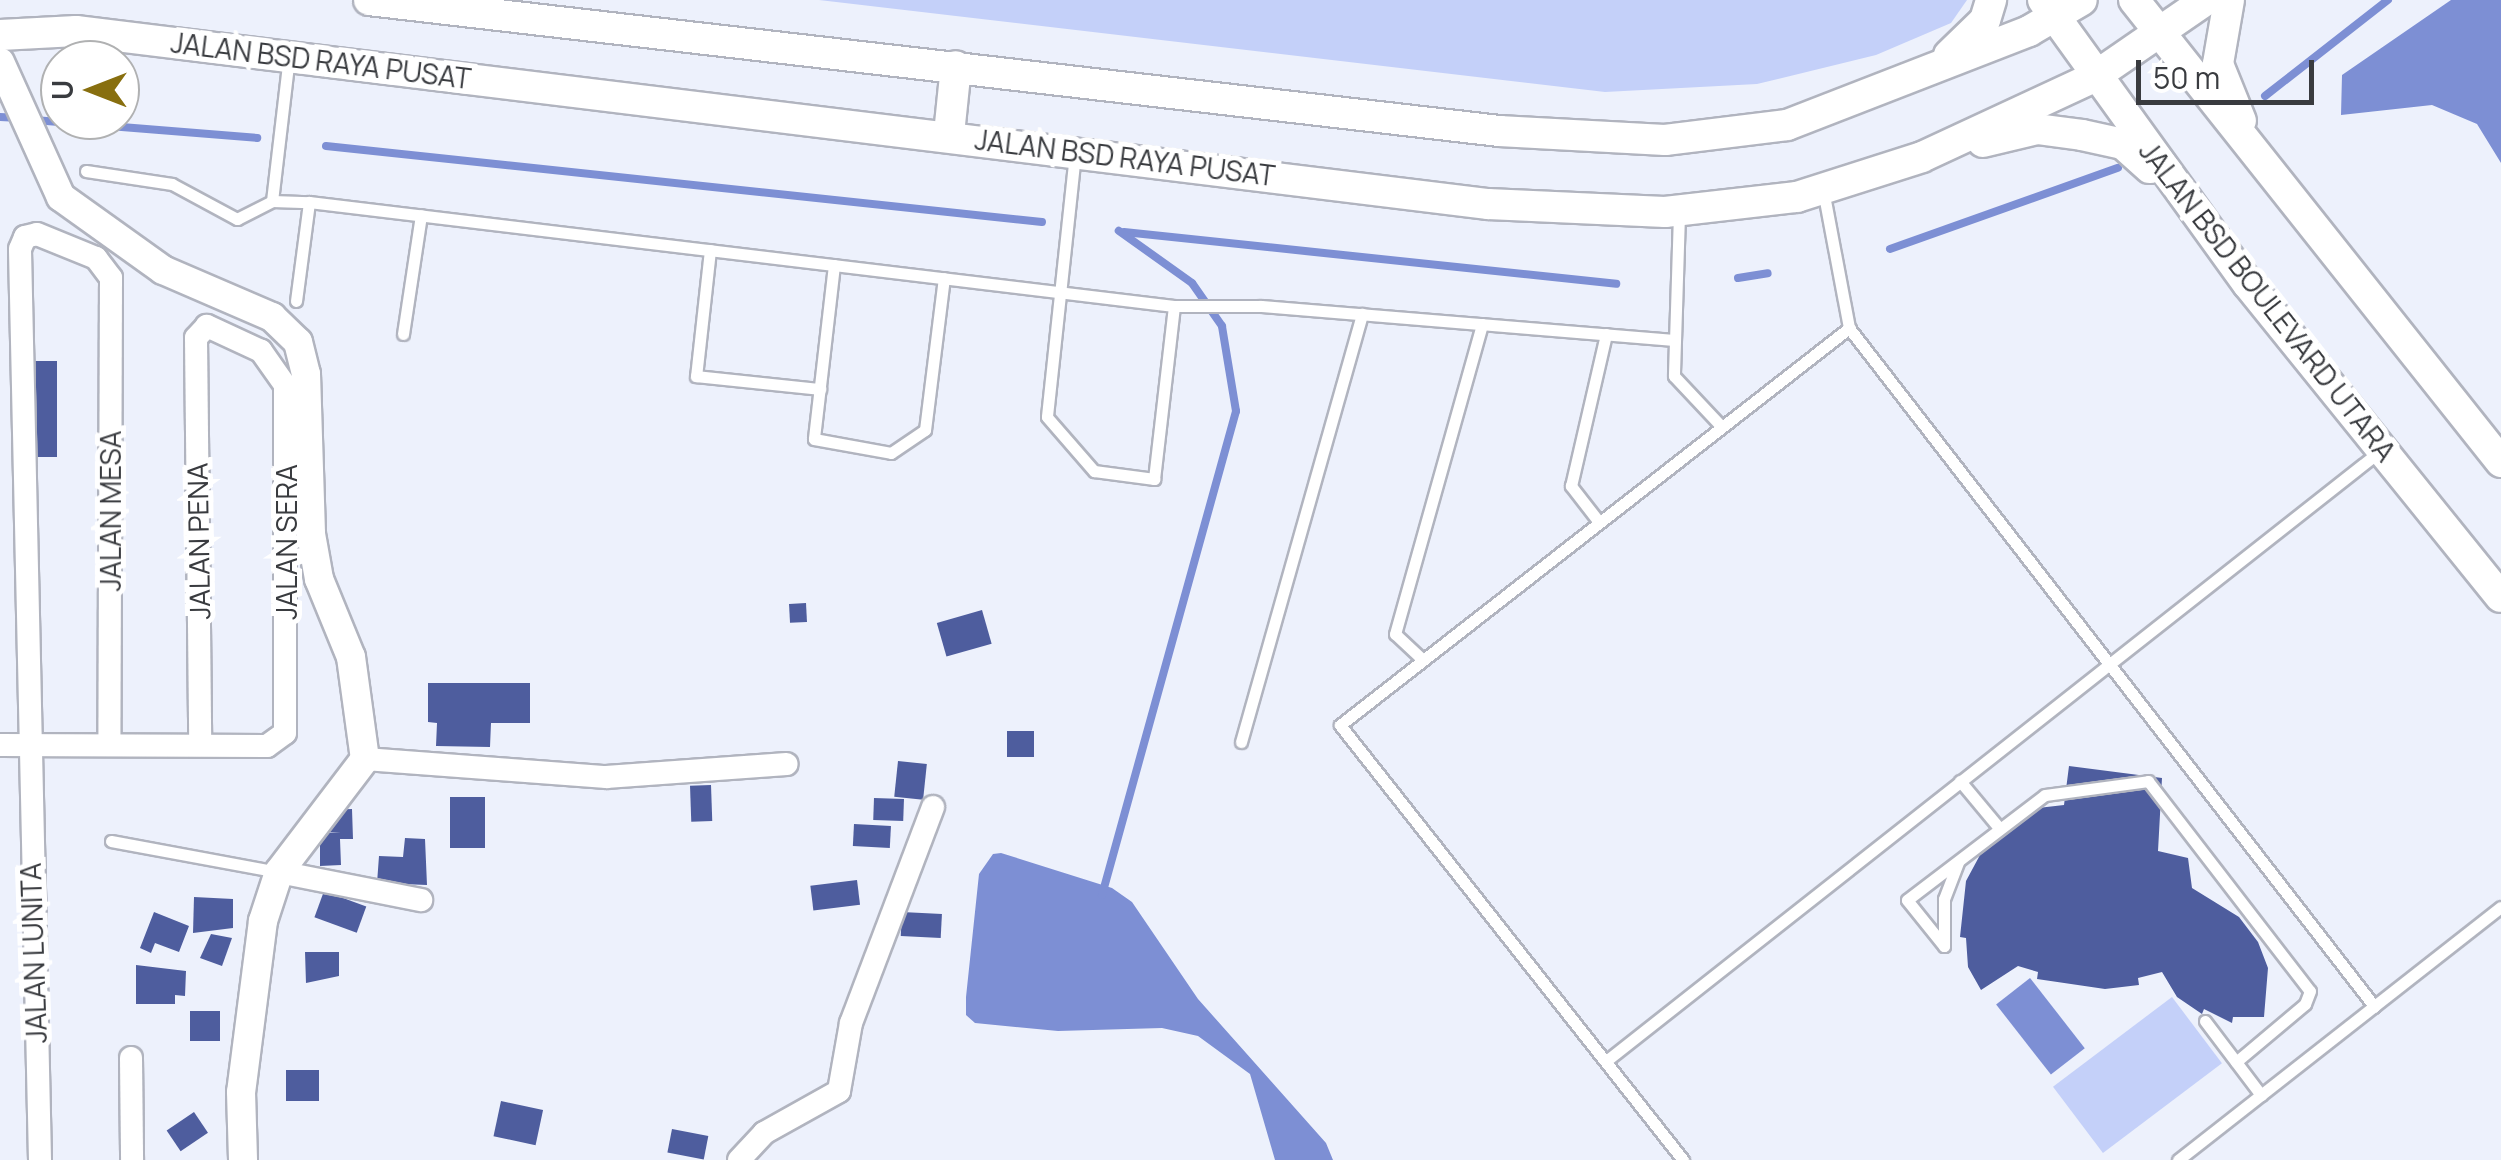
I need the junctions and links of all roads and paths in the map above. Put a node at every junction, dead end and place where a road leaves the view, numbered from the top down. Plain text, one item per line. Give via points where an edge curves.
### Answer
1 (369, 0) edge
2 (1991, 0) edge
3 (2082, 0) edge
4 (2134, 0) edge
5 (2206, 0) edge
6 (2228, 0) edge
7 (2048, 9) edge
8 (2158, 33) junction
9 (0, 35) edge
10 (289, 56) junction
11 (0, 62) edge
12 (956, 66) junction
13 (1927, 73) junction
14 (2094, 76) junction
15 (950, 134) junction
16 (1076, 150) junction
17 (1922, 157) junction
18 (2256, 157) junction
19 (86, 172) dead end
20 (1823, 189) junction
21 (272, 201) junction
22 (310, 202) junction
23 (2195, 209) junction
24 (1680, 210) junction
25 (421, 215) junction
26 (20, 248) joint
27 (710, 250) junction
28 (834, 265) junction
29 (944, 278) junction
30 (1061, 292) junction
31 (296, 301) dead end
32 (1174, 306) junction
33 (1362, 314) junction
34 (1482, 324) junction
35 (1849, 328) junction
36 (404, 334) dead end
37 (1606, 334) junction
38 (196, 338) joint
39 (1675, 340) junction
40 (820, 389) junction
41 (1722, 426) junction
42 (2382, 450) junction
43 (2501, 462) edge
44 (1600, 522) junction
45 (2501, 596) edge
46 (1423, 660) junction
47 (2109, 664) junction
48 (1241, 742) dead end
49 (109, 744) junction
50 (200, 744) junction
51 (0, 745) edge
52 (26, 746) junction
53 (365, 759) junction
54 (788, 764) dead end
55 (1960, 782) junction
56 (933, 807) dead end
57 (2000, 829) junction
58 (111, 841) dead end
59 (1959, 860) junction
60 (278, 872) junction
61 (421, 900) dead end
62 (2501, 907) edge
63 (2374, 1006) junction
64 (2205, 1021) dead end
65 (131, 1058) dead end
66 (1606, 1060) junction
67 (2236, 1062) junction
68 (2261, 1095) junction
69 (40, 1160) edge
70 (132, 1160) edge
71 (244, 1160) edge
72 (739, 1160) edge
73 (1683, 1160) edge
74 (2178, 1160) edge

1 - 12 main road
2 - 13 main road via 1970,38
3 - 7 main road
4 - 8 main road
5 - 8 main road, JALAN BSD RAYA PUSAT
6 - 18 main road via 2218,64
7 - 13 main road
7 - 14 main road, JALAN BSD BOULEVARD UTARA
8 - 14 main road, JALAN BSD RAYA PUSAT
8 - 18 main road
9 - 10 main road, JALAN BSD RAYA PUSAT via 76,31
10 - 15 main road, JALAN BSD RAYA PUSAT
10 - 21 lane
11 - 53 street via 60,197 163,270 272,317 298,342 306,374 319,579 350,657
12 - 13 main road via 1499,131 1665,140 1788,125
12 - 15 main road
14 - 17 main road, JALAN BSD RAYA PUSAT
14 - 23 main road, JALAN BSD BOULEVARD UTARA
15 - 16 main road, JALAN BSD RAYA PUSAT
16 - 24 main road, JALAN BSD RAYA PUSAT via 1488,204
16 - 30 lane
17 - 20 main road, JALAN BSD RAYA PUSAT
17 - 23 main road via 2037,129 2082,135 2123,144
18 - 43 main road
19 - 21 lane via 172,184 237,218
20 - 24 main road, JALAN BSD RAYA PUSAT
20 - 35 lane
21 - 22 lane
22 - 25 lane
22 - 31 lane
23 - 42 main road, JALAN BSD BOULEVARD UTARA
24 - 39 lane
25 - 27 lane
25 - 36 lane
26 - 49 street, JALAN MESA via 25,237 49,237 96,258 112,278
26 - 52 street, JALAN LUNITA
27 - 28 lane
27 - 40 lane via 696,376
28 - 29 lane
28 - 40 lane
29 - 30 lane
29 - 40 lane via 924,430 891,452 814,439
30 - 32 lane
30 - 32 lane via 1047,418 1094,471 1154,480
32 - 33 lane
33 - 34 lane
33 - 48 lane
34 - 37 lane
34 - 46 lane via 1395,634
35 - 41 lane
35 - 47 lane
37 - 39 lane
37 - 44 lane via 1570,486
38 - 50 street, JALAN PENA
38 - 50 street, JALAN SERA via 207,326 216,328 276,366 286,399 286,720 278,743
39 - 41 lane via 1674,376
41 - 44 lane
42 - 45 main road, JALAN BSD BOULEVARD UTARA
42 - 47 lane
44 - 46 lane
46 - 66 lane via 1340,725
47 - 55 lane
47 - 63 lane
49 - 50 street
49 - 52 street
51 - 52 street
52 - 69 street, JALAN LUNITA
53 - 54 street via 606,777
53 - 60 street
55 - 57 lane
55 - 66 lane
56 - 72 street via 851,1023 839,1091 764,1133
57 - 59 lane
57 - 67 lane via 2046,795 2148,782 2310,990 2306,1004
58 - 60 lane
59 - 59 lane via 1907,900 1944,946 1944,898
60 - 61 street
60 - 71 street via 251,979 241,1092
62 - 63 lane
63 - 68 lane
64 - 67 lane
65 - 70 street
66 - 73 lane
67 - 68 lane
68 - 74 lane

